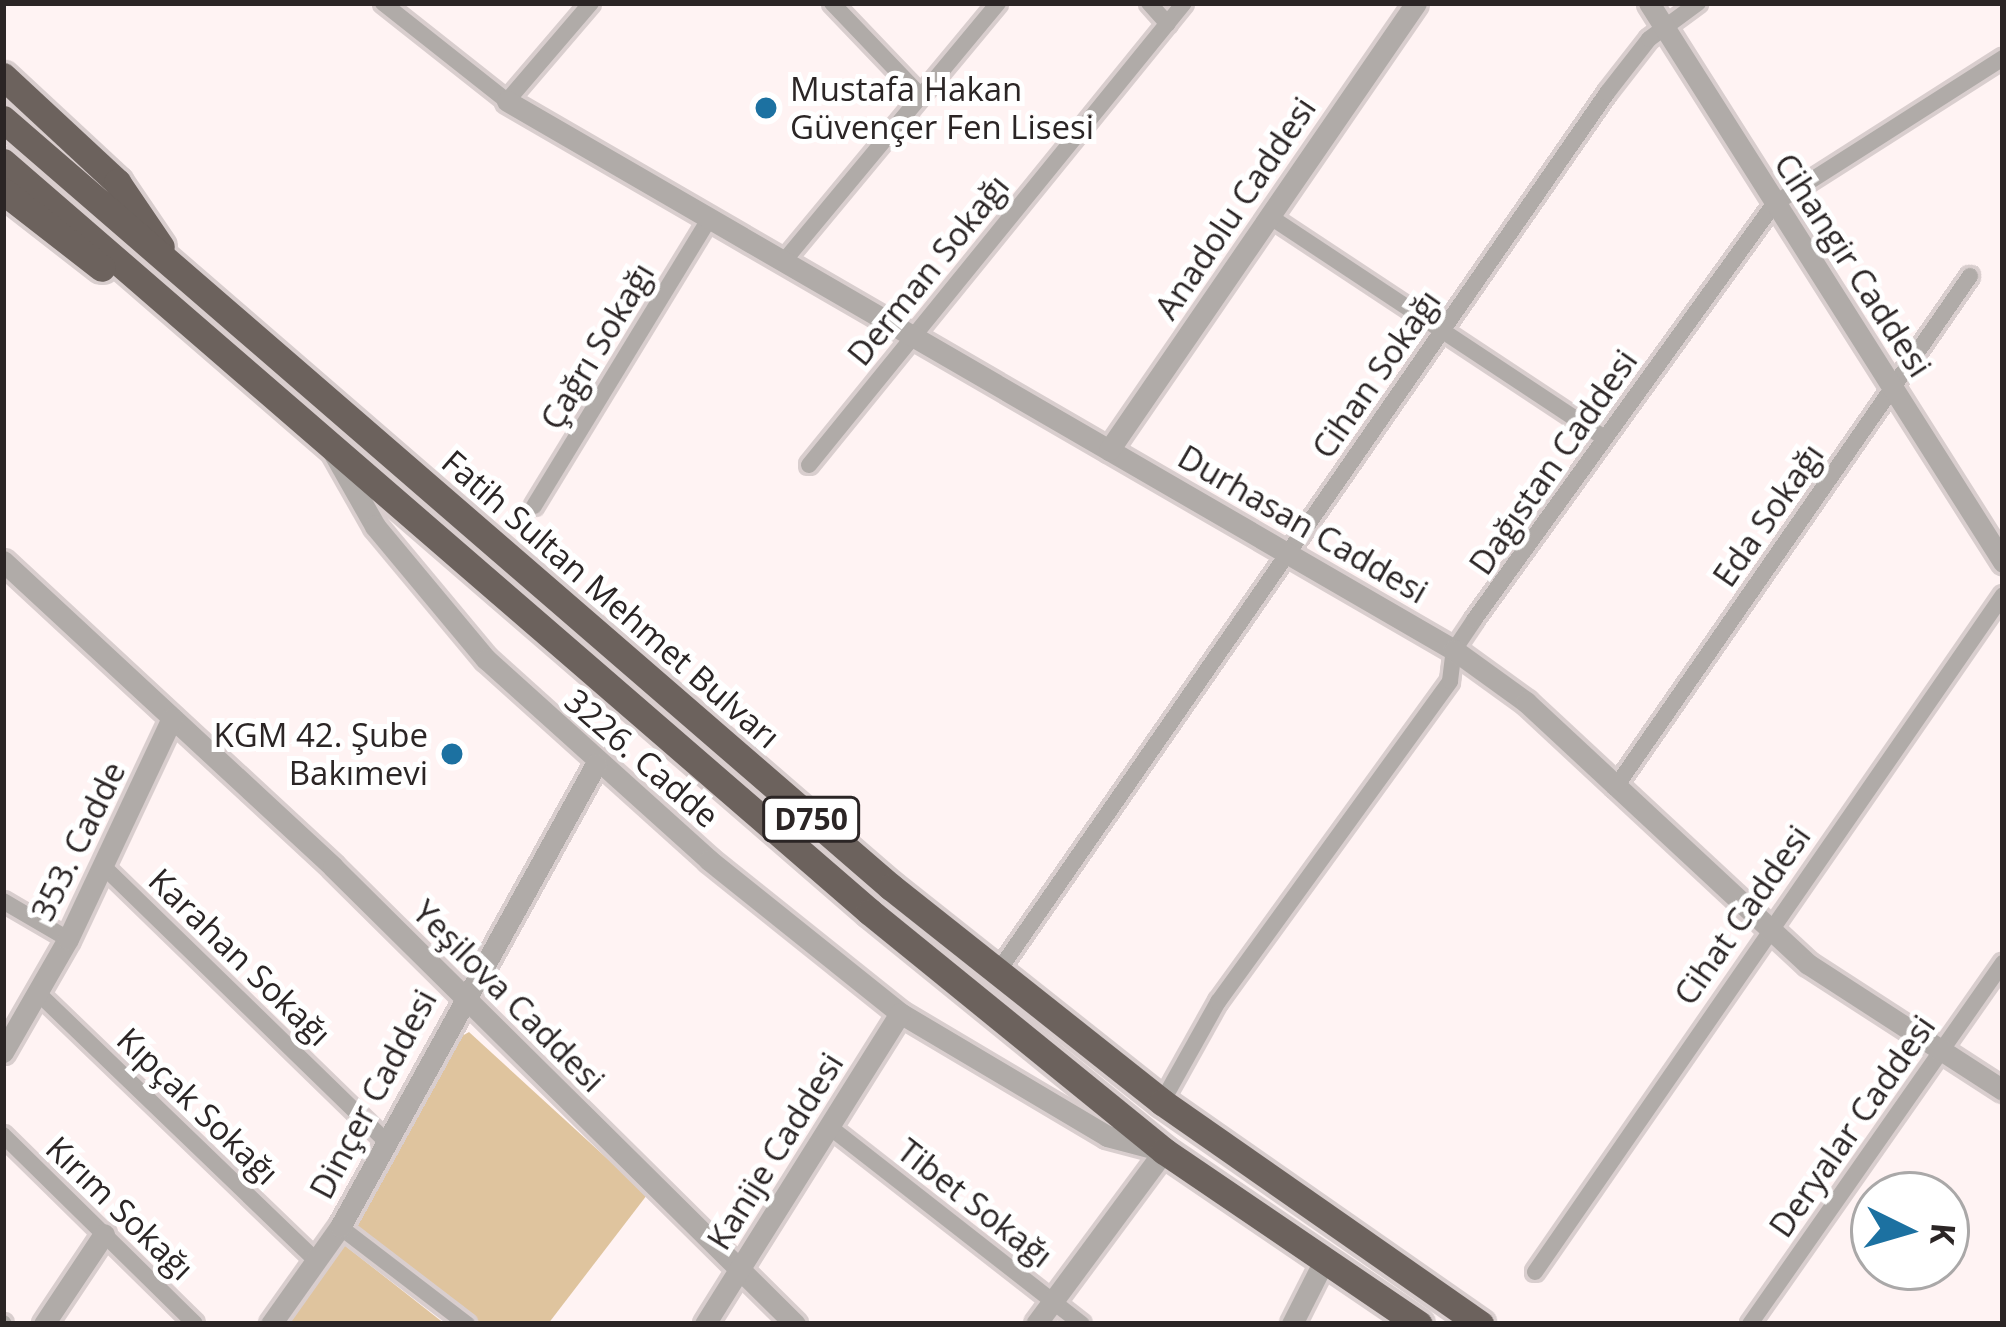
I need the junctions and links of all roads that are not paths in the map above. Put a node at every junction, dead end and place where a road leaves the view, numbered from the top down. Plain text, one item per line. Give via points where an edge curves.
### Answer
1 (383, 3) edge
2 (591, 3) edge
3 (832, 3) edge
4 (998, 3) edge
5 (1149, 3) edge
6 (1184, 3) edge
7 (1416, 3) edge
8 (1648, 3) edge
9 (1698, 3) edge
10 (1168, 24) junction
11 (1663, 26) junction
12 (2003, 58) edge
13 (3, 76) edge
14 (921, 96) junction
15 (507, 100) junction
16 (3, 119) edge
17 (3, 161) edge
18 (3, 191) edge
19 (1774, 204) junction
20 (1269, 216) junction
21 (710, 218) junction
22 (784, 261) junction
23 (176, 272) junction
24 (1970, 276) dead end
25 (154, 294) junction
26 (1443, 331) junction
27 (913, 335) junction
28 (1892, 388) junction
29 (1604, 438) junction
30 (330, 446) junction
31 (1109, 450) junction
32 (809, 464) dead end
33 (534, 506) dead end
34 (1285, 553) junction
35 (3, 561) edge
36 (2003, 562) edge
37 (2003, 595) edge
38 (1454, 650) junction
39 (172, 718) junction
40 (596, 764) junction
41 (1615, 788) junction
42 (104, 867) junction
43 (3, 902) edge
44 (1768, 929) junction
45 (68, 939) junction
46 (2003, 963) edge
47 (997, 973) junction
48 (38, 993) junction
49 (460, 1000) junction
50 (900, 1013) junction
51 (1942, 1049) junction
52 (3, 1052) edge
53 (2003, 1090) edge
54 (1162, 1102) junction
55 (831, 1128) junction
56 (3, 1136) edge
57 (386, 1141) junction
58 (1164, 1151) junction
59 (340, 1227) junction
60 (104, 1234) junction
61 (1324, 1261) junction
62 (318, 1262) junction
63 (739, 1270) junction
64 (1535, 1273) dead end
65 (1052, 1301) junction
66 (44, 1324) edge
67 (195, 1324) edge
68 (271, 1324) edge
69 (467, 1324) edge
70 (705, 1324) edge
71 (795, 1324) edge
72 (1036, 1324) edge
73 (1082, 1324) edge
74 (1292, 1324) edge
75 (1419, 1324) edge
76 (1480, 1324) edge
77 (1750, 1324) edge

1 - 15 street
2 - 15 street
3 - 14 street
4 - 14 street
5 - 10 street
6 - 10 street, Derman Sokağı
7 - 20 street, Anadolu Caddesi
8 - 11 street, Cihangir Caddesi
9 - 11 street, Cihan Sokağı
10 - 27 street, Derman Sokağı
11 - 19 street, Cihangir Caddesi
11 - 26 street, Cihan Sokağı via 1607,93
12 - 19 street, Dağıstan Caddesi
13 - 23 highway via 117,182
14 - 22 street
15 - 21 street, Durhasan Caddesi
16 - 23 highway, Fatih Sultan Mehmet Bulvarı / D750
17 - 25 highway, Fatih Sultan Mehmet Bulvarı / D750
18 - 25 highway via 85,257
19 - 28 street, Cihangir Caddesi
19 - 29 street, Dağıstan Caddesi
20 - 26 street
20 - 31 street, Anadolu Caddesi
21 - 22 street, Durhasan Caddesi
21 - 33 street, Çağrı Sokağı
22 - 27 street, Durhasan Caddesi
23 - 47 highway, Fatih Sultan Mehmet Bulvarı / D750
24 - 28 street, Eda Sokağı
25 - 30 highway, Fatih Sultan Mehmet Bulvarı / D750
26 - 29 street
26 - 34 street, Cihan Sokağı
27 - 31 street, Durhasan Caddesi
27 - 32 street, Derman Sokağı
28 - 36 street, Cihangir Caddesi
28 - 41 street, Eda Sokağı
29 - 38 street, Dağıstan Caddesi
30 - 40 street, 3226. Cadde via 415,576
30 - 58 highway, Fatih Sultan Mehmet Bulvarı / D750 via 870,912
31 - 34 street, Durhasan Caddesi
34 - 38 street, Durhasan Caddesi
34 - 47 street, Cihan Sokağı
35 - 39 street, Yeşilova Caddesi
37 - 44 street, Cihat Caddesi
38 - 41 street, Durhasan Caddesi via 1526,701
38 - 54 street, Dağıstan Caddesi via 1450,681 1218,1002
39 - 42 street, 353. Cadde
39 - 49 street, Yeşilova Caddesi via 360,893
40 - 49 street, Dinçer Caddesi
40 - 50 street, 3226. Cadde
41 - 44 street, Durhasan Caddesi
42 - 45 street, 353. Cadde
42 - 57 street, Karahan Sokağı
43 - 45 street
44 - 51 street, Durhasan Caddesi via 1836,984
44 - 64 street, Cihat Caddesi
45 - 48 street, 353. Cadde
46 - 51 street, Deryalar Caddesi
47 - 54 highway, Fatih Sultan Mehmet Bulvarı / D750
48 - 52 street, 353. Cadde
48 - 62 street, Kıpçak Sokağı
49 - 57 street, Dinçer Caddesi
49 - 63 street, Yeşilova Caddesi
50 - 55 street, Kanije Caddesi
50 - 58 street, 3226. Cadde via 1107,1136
51 - 53 street, Durhasan Caddesi
51 - 77 street, Deryalar Caddesi
54 - 76 highway, Fatih Sultan Mehmet Bulvarı / D750
55 - 63 street, Kanije Caddesi
55 - 65 street, Tibet Sokağı
56 - 60 street, Kırım Sokağı
57 - 59 street, Dinçer Caddesi
58 - 61 highway, Fatih Sultan Mehmet Bulvarı / D750
58 - 65 street
59 - 62 street, Dinçer Caddesi
59 - 69 street
60 - 66 street
60 - 67 street, Kırım Sokağı
61 - 74 street
61 - 75 highway, Fatih Sultan Mehmet Bulvarı / D750
62 - 68 street, Dinçer Caddesi
63 - 70 street, Kanije Caddesi
63 - 71 street, Yeşilova Caddesi
65 - 72 street
65 - 73 street, Tibet Sokağı

